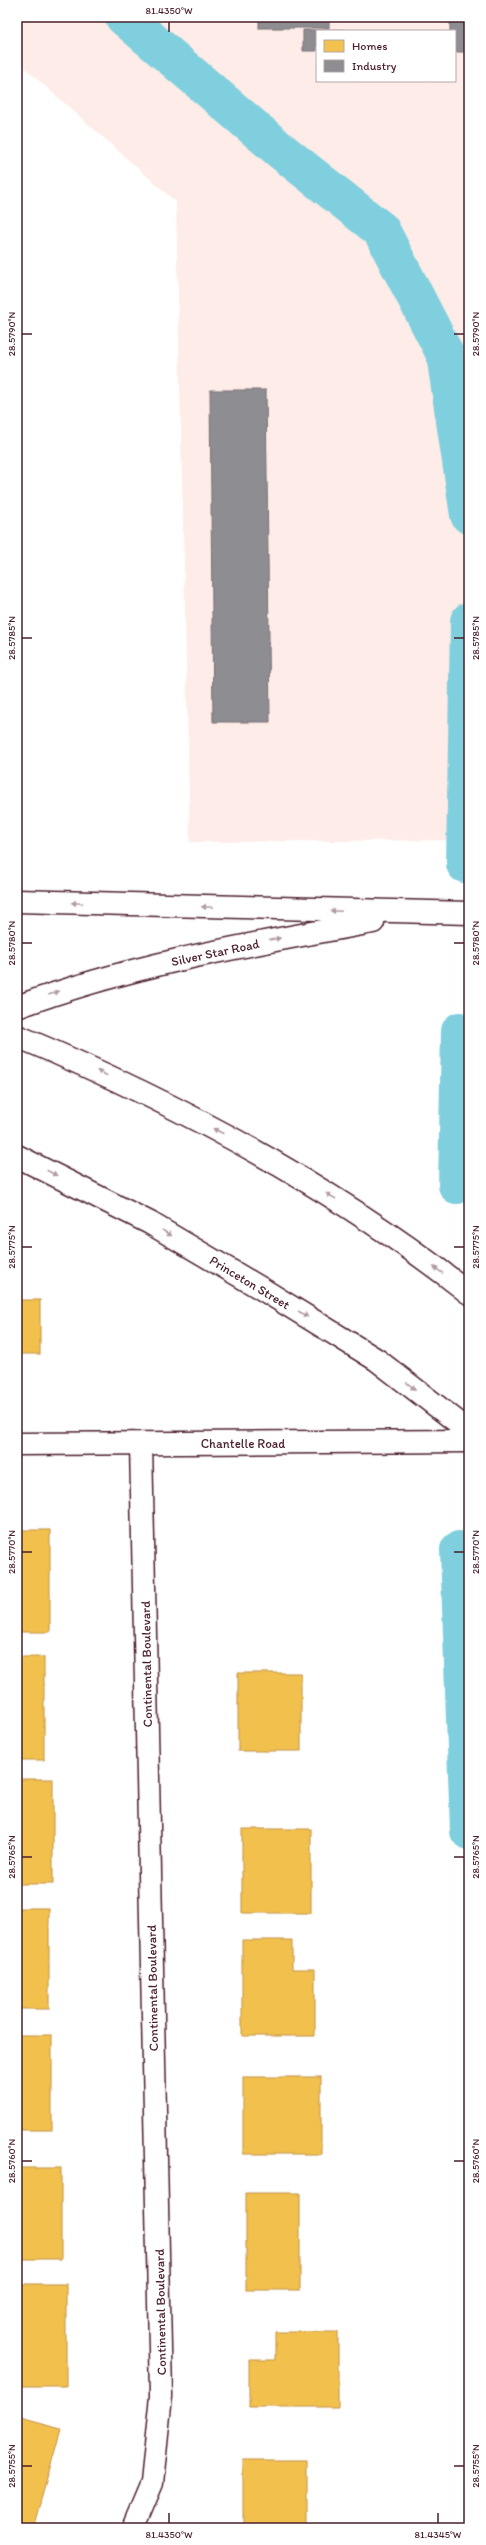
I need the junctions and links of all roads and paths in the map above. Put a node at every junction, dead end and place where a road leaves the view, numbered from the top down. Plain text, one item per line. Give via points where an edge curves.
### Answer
1 (17, 901) edge
2 (469, 913) edge
3 (417, 914) junction
4 (17, 1007) edge
5 (17, 1036) edge
6 (17, 1156) edge
7 (469, 1293) edge
8 (469, 1431) edge
9 (469, 1441) edge
10 (17, 1444) edge
11 (141, 1444) junction
12 (133, 2528) edge

3 -> 1 main road, Silver Star Road
2 - 3 main road, Silver Star Road
4 -> 3 main road, Silver Star Road via 73,986 209,951
7 -> 5 main road via 349,1207 231,1137 92,1067
6 -> 8 main road, Princeton Street via 150,1222 262,1289 377,1360
9 - 11 main road, Chantelle Road
10 - 11 main road, Chantelle Road
11 - 12 main road, Continental Boulevard via 162,2396 152,2483

